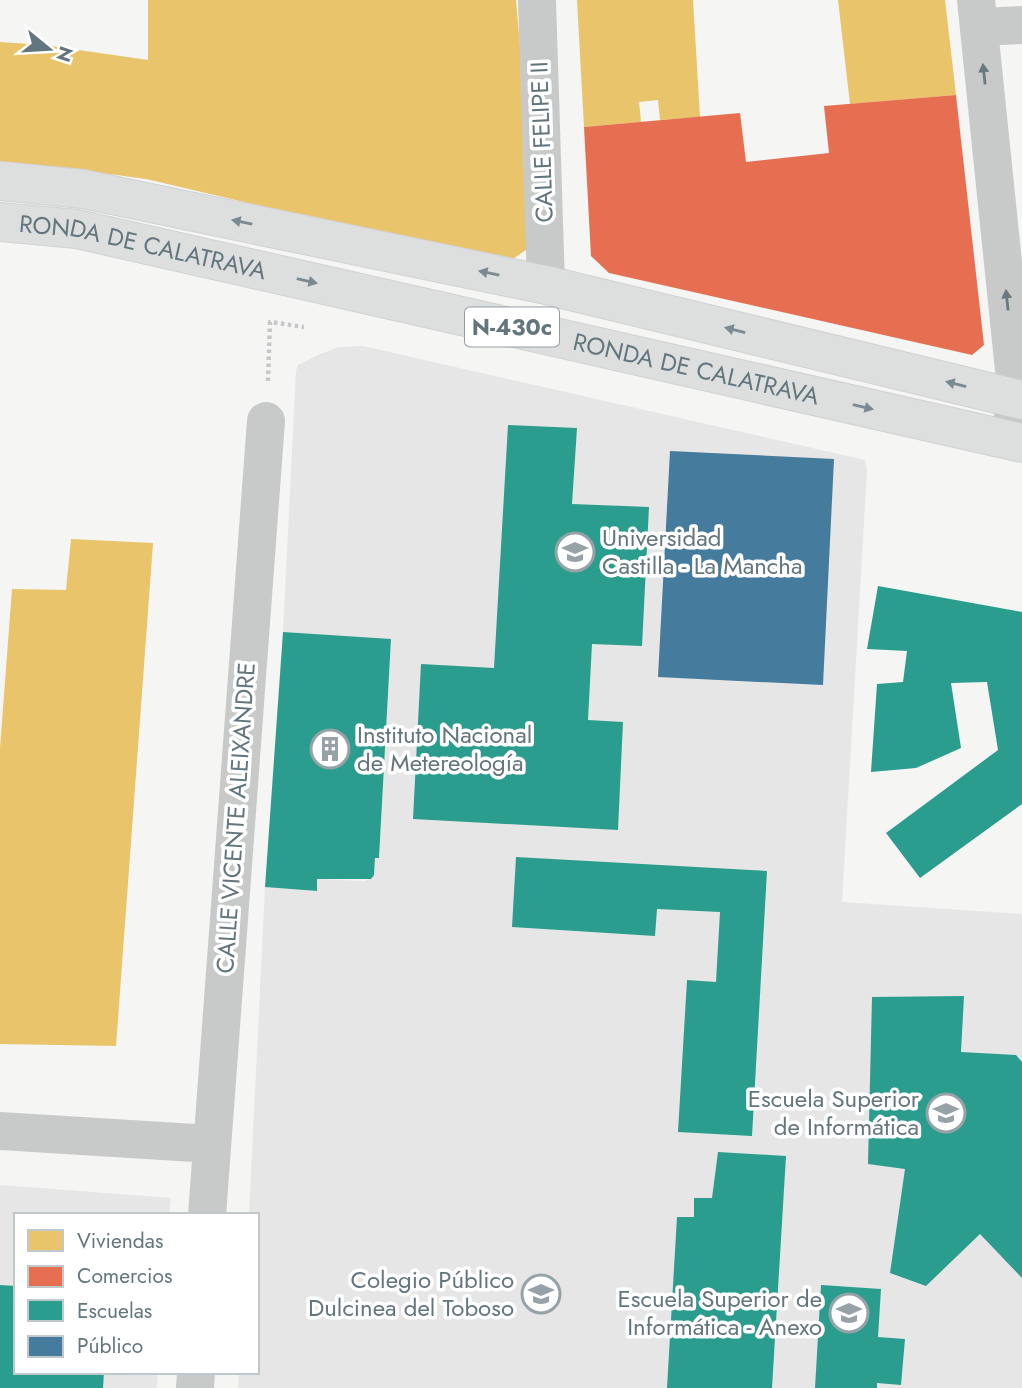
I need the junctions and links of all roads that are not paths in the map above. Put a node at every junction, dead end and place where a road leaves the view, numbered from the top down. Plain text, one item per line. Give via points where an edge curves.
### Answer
1 (537, 0) edge
2 (978, 14) edge
3 (1022, 25) edge
4 (0, 181) edge
5 (0, 222) edge
6 (546, 285) junction
7 (1020, 400) edge
8 (266, 421) road end
9 (1015, 442) edge
10 (0, 1130) edge
11 (211, 1144) junction
12 (206, 1213) edge

1 - 6 street, CALLE FELIPE II
2 - 3 street
7 -> 2 street
6 -> 4 highway, RONDA DE CALATRAVA / N-430c via 83,189
5 -> 9 highway, RONDA DE CALATRAVA / N-430c via 77,229
7 -> 6 highway, RONDA DE CALATRAVA / N-430c
7 - 9 street
8 - 11 street, CALLE VICENTE ALEIXANDRE
10 - 11 street
11 - 12 street, CALLE VICENTE ALEIXANDRE

